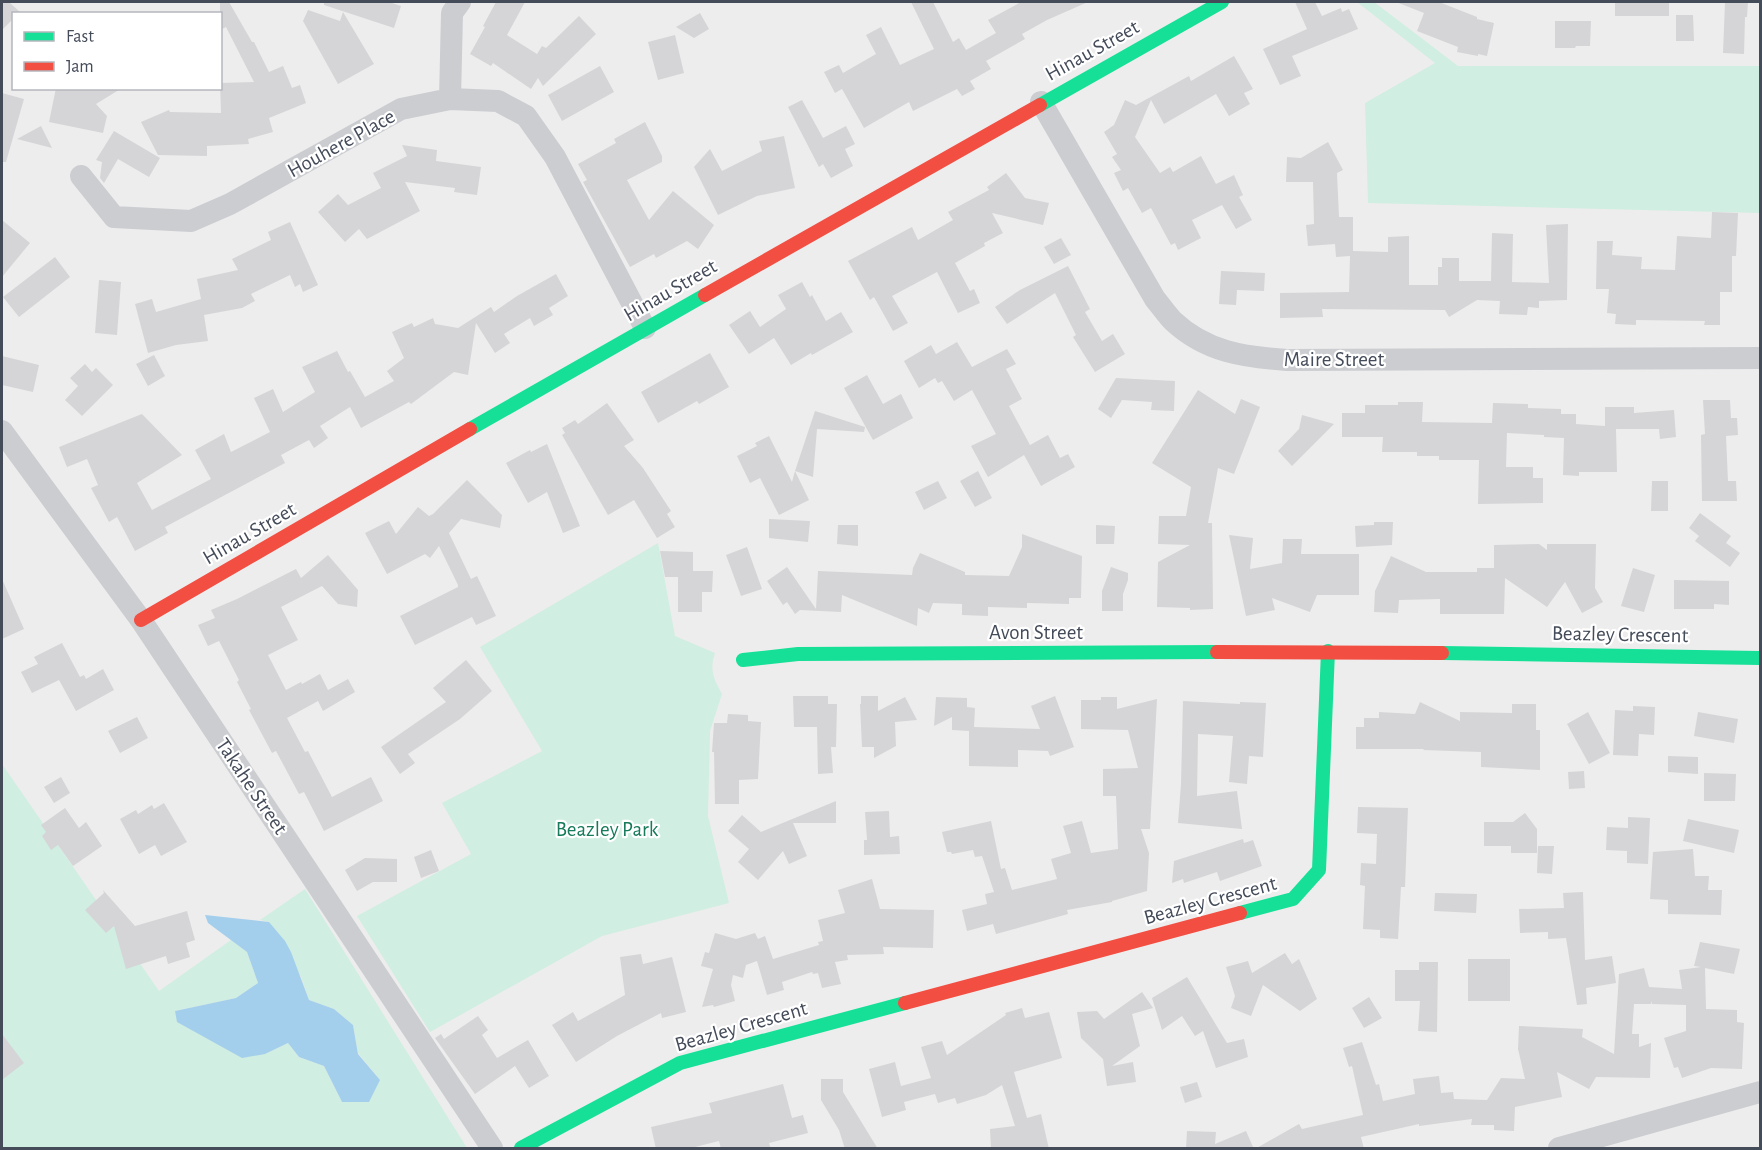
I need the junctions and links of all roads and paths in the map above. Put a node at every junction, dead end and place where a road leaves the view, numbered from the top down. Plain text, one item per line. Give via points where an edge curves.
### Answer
1 (459, 2) edge
2 (1222, 2) edge
3 (450, 99) junction
4 (1041, 102) junction
5 (81, 176) dead end
6 (645, 328) junction
7 (1761, 358) edge
8 (2, 431) edge
9 (141, 620) junction
10 (1329, 651) junction
11 (1761, 658) edge
12 (743, 660) dead end
13 (1761, 1092) edge
14 (492, 1149) edge
15 (521, 1149) edge
16 (1559, 1149) edge

1 - 3 street via 452,13
2 - 4 street, Hinau Street
3 - 5 street, Houhere Place via 401,109 230,204 191,221 114,217
3 - 6 street, Houhere Place via 498,101 526,116 555,156
4 - 6 street, Hinau Street
4 - 7 street, Maire Street via 1155,299 1173,321 1221,350 1246,357 1287,360
6 - 9 street, Hinau Street
8 - 9 street, Takahe Street
9 - 14 street, Takahe Street
10 - 11 street, Beazley Crescent
10 - 12 street, Avon Street via 798,654
10 - 15 street, Beazley Crescent via 1319,870 1293,899 680,1063
13 - 16 street

